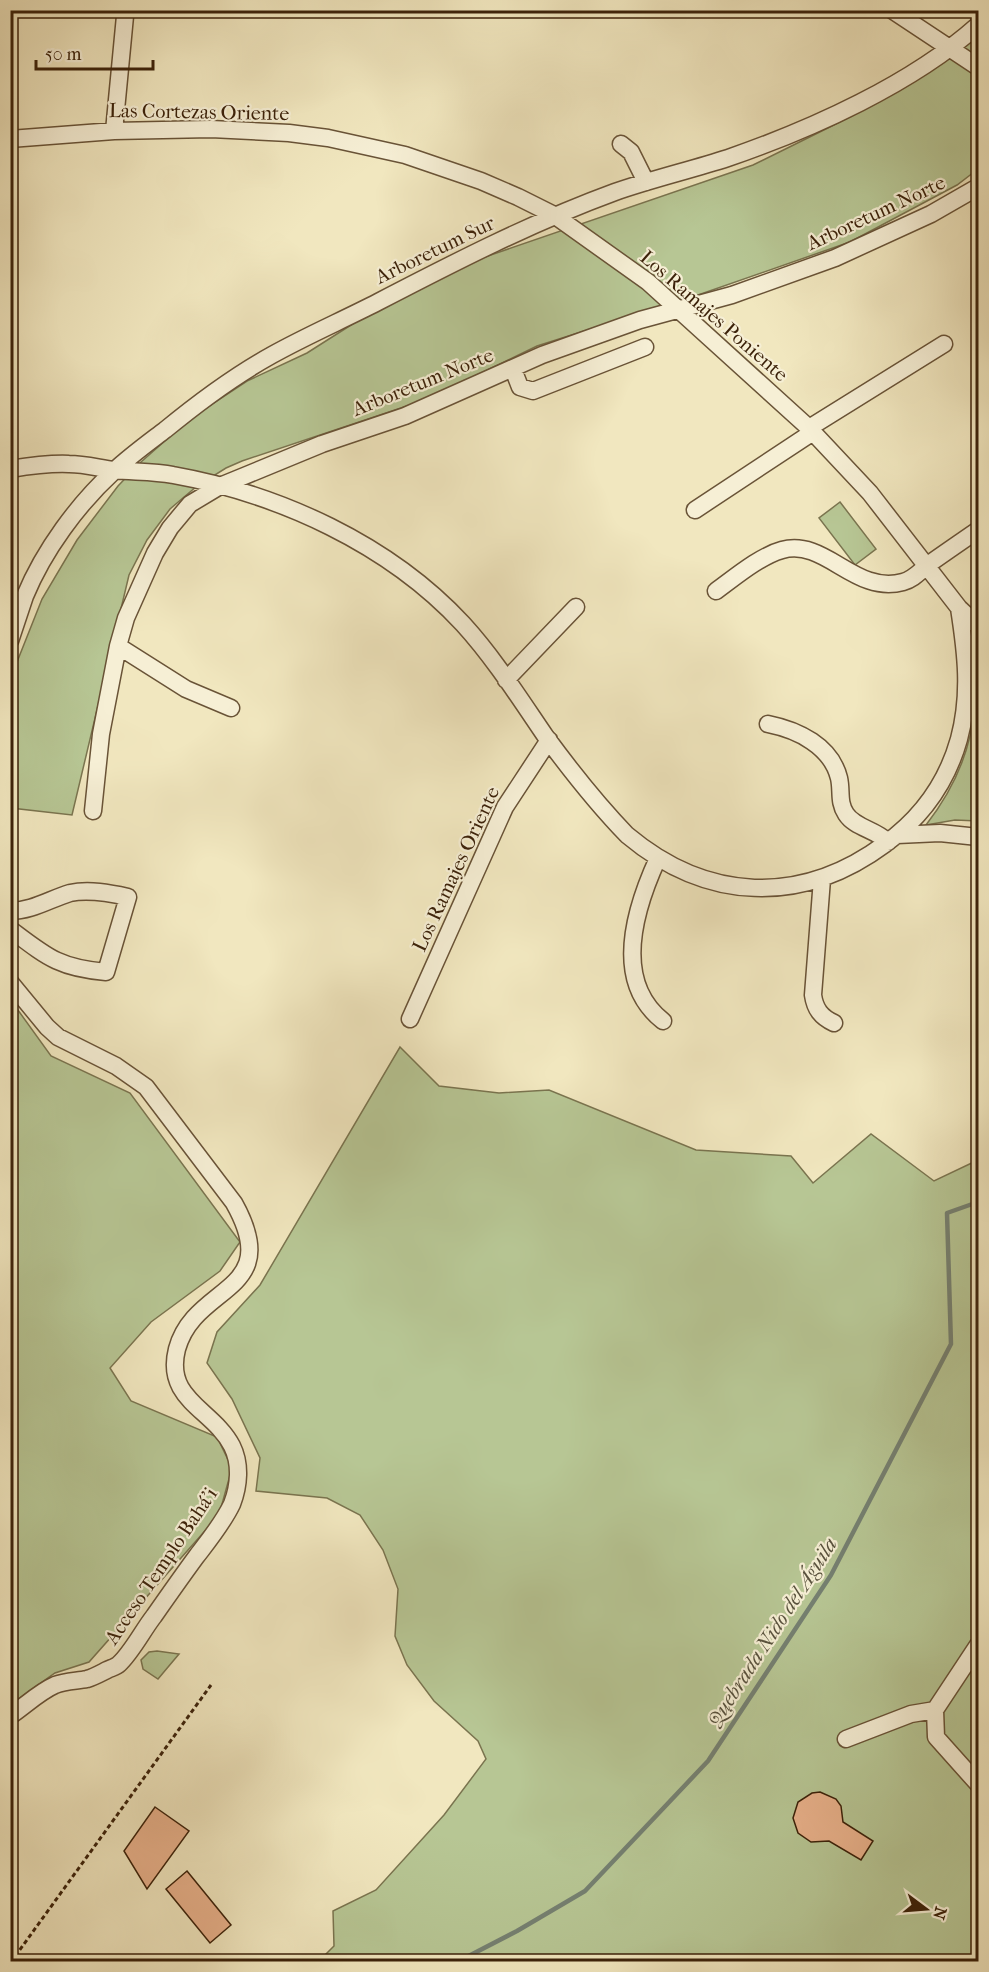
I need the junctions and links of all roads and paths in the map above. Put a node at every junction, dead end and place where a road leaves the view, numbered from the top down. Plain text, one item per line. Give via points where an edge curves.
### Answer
1 (892, 10) edge
2 (125, 16) dead end
3 (978, 25) edge
4 (950, 49) junction
5 (978, 68) edge
6 (114, 131) junction
7 (10, 139) edge
8 (621, 144) dead end
9 (646, 182) junction
10 (978, 187) edge
11 (554, 215) junction
12 (680, 310) junction
13 (944, 344) dead end
14 (645, 347) dead end
15 (513, 369) junction
16 (811, 430) junction
17 (10, 469) edge
18 (115, 470) junction
19 (220, 486) junction
20 (695, 510) dead end
21 (978, 530) edge
22 (926, 566) junction
23 (716, 591) dead end
24 (576, 608) dead end
25 (959, 608) junction
26 (978, 626) edge
27 (10, 641) edge
28 (118, 646) junction
29 (506, 680) junction
30 (231, 708) dead end
31 (768, 724) dead end
32 (549, 740) junction
33 (93, 811) dead end
34 (978, 837) edge
35 (893, 839) junction
36 (658, 858) junction
37 (822, 879) junction
38 (10, 911) edge
39 (10, 929) edge
40 (10, 982) edge
41 (410, 1019) dead end
42 (663, 1021) dead end
43 (834, 1023) dead end
44 (978, 1645) edge
45 (211, 1685) dead end
46 (935, 1710) junction
47 (10, 1716) edge
48 (846, 1739) dead end
49 (978, 1784) edge
50 (11, 1962) edge

1 - 4 street
2 - 6 street
3 - 4 street, Arboretum Sur
4 - 5 street
4 - 9 street, Arboretum Sur via 880,91 807,127 729,157
6 - 7 street, Las Cortezas Oriente
6 - 11 street, Las Cortezas Oriente via 250,130 347,142 443,167
8 - 9 street via 631,152
9 - 11 street, Arboretum Sur
10 - 12 street, Arboretum Norte via 835,258
11 - 12 street, Los Ramajes Poniente via 648,282
11 - 18 street, Arboretum Sur via 271,356 219,388
12 - 15 street, Arboretum Norte via 640,320
12 - 16 street, Los Ramajes Poniente
13 - 16 street
14 - 15 street via 533,391 520,387
15 - 19 street, Arboretum Norte via 405,416 322,444
16 - 20 street
16 - 22 street, Los Ramajes Poniente via 870,493
17 - 18 street via 70,464
18 - 19 street via 172,474
18 - 27 street, Arboretum Sur via 78,511 46,556
19 - 28 street, Arboretum Norte via 190,504 170,528 140,583
19 - 29 street via 301,514 385,560 463,624
21 - 22 street
22 - 23 street via 904,582 887,583 850,573 819,553 790,548 773,553
22 - 25 street, Los Ramajes Poniente
24 - 29 street
25 - 26 street, Los Ramajes Poniente
25 - 35 street via 968,675 959,741 931,800
28 - 30 street via 186,689
28 - 33 street, Arboretum Norte via 100,734
29 - 32 street
31 - 35 street via 797,732 826,753 839,776 841,804 848,818
32 - 36 street via 614,821
32 - 41 street, Los Ramajes Oriente via 505,807
34 - 35 street via 940,833
35 - 37 street via 862,861
36 - 37 street via 692,875 735,886 779,888
36 - 42 street via 641,898 632,954 640,994
37 - 43 street via 813,995 817,1010
38 - 39 street via 22,911 72,893 105,892 128,897 106,972 79,970 58,963
40 - 47 street, Acceso Templo Bahá'i via 58,1037 116,1066 146,1087 234,1203 243,1219 250,1253 243,1274 186,1329 175,1364 181,1391 211,1419 232,1447 238,1472 231,1504 119,1665 88,1679 56,1685
44 - 46 street
45 - 50 path
46 - 48 street via 911,1714
46 - 49 street via 936,1737

